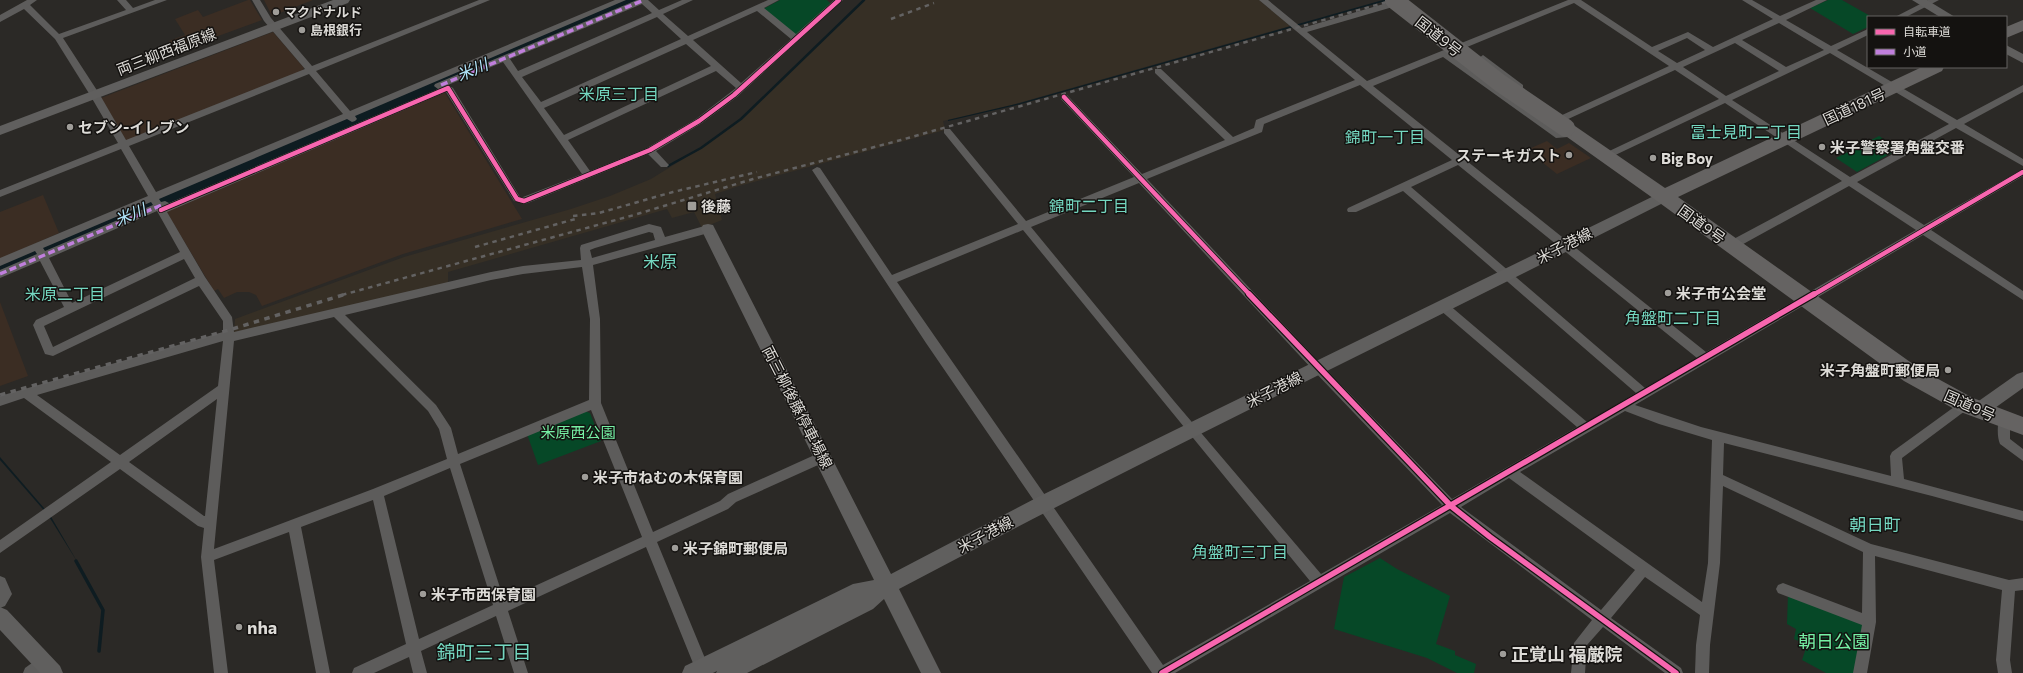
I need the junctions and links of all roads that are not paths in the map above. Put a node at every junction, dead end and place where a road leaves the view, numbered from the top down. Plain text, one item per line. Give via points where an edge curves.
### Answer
1 (33, 0) edge
2 (121, 0) edge
3 (162, 0) edge
4 (256, 0) edge
5 (326, 0) edge
6 (344, 0) edge
7 (486, 0) edge
8 (622, 0) edge
9 (643, 0) edge
10 (689, 0) edge
11 (775, 0) edge
12 (1263, 0) edge
13 (1394, 0) edge
14 (1408, 0) edge
15 (1575, 0) edge
16 (1746, 0) edge
17 (1823, 0) edge
18 (835, 1) edge
19 (1926, 1) edge
20 (25, 5) junction
21 (758, 8) junction
22 (132, 11) junction
23 (657, 14) junction
24 (1902, 16) edge
25 (1948, 16) edge
26 (0, 19) edge
27 (1780, 20) junction
28 (272, 24) junction
29 (2023, 25) edge
30 (1297, 27) junction
31 (1867, 32) edge
32 (2007, 33) edge
33 (58, 37) junction
34 (796, 38) junction
35 (687, 40) junction
36 (1736, 40) junction
37 (1465, 45) junction
38 (1830, 50) junction
39 (2007, 50) edge
40 (1651, 51) junction
41 (1713, 51) junction
42 (1444, 54) junction
43 (505, 59) junction
44 (2023, 59) edge
45 (717, 67) junction
46 (1676, 67) junction
47 (1934, 68) edge
48 (312, 70) junction
49 (1158, 71) dead end
50 (1784, 71) junction
51 (518, 75) junction
52 (1363, 83) junction
53 (1894, 87) junction
54 (741, 88) junction
55 (2023, 88) edge
56 (94, 92) junction
57 (1064, 97) dead end
58 (1725, 99) junction
59 (540, 106) junction
60 (352, 119) junction
61 (0, 123) edge
62 (1956, 124) junction
63 (1568, 127) junction
64 (0, 131) edge
65 (947, 131) dead end
66 (1783, 138) junction
67 (563, 139) junction
68 (1231, 140) junction
69 (123, 145) junction
70 (650, 150) junction
71 (1606, 156) junction
72 (1459, 161) junction
73 (2023, 163) edge
74 (664, 165) dead end
75 (817, 170) dead end
76 (2023, 172) edge
77 (588, 175) junction
78 (1139, 178) junction
79 (1849, 182) junction
80 (1404, 186) junction
81 (0, 194) edge
82 (1664, 196) junction
83 (157, 204) junction
84 (1352, 210) dead end
85 (1024, 226) junction
86 (708, 229) joint
87 (1922, 231) junction
88 (661, 242) junction
89 (1732, 245) junction
90 (1563, 246) junction
91 (40, 251) junction
92 (186, 254) junction
93 (0, 262) edge
94 (586, 263) junction
95 (0, 274) edge
96 (1507, 274) junction
97 (201, 280) junction
98 (891, 280) junction
99 (2023, 296) edge
100 (1806, 299) junction
101 (1444, 308) junction
102 (70, 309) junction
103 (336, 313) junction
104 (229, 337) junction
105 (1706, 358) junction
106 (1317, 367) junction
107 (2023, 379) edge
108 (223, 389) junction
109 (26, 393) junction
110 (1644, 393) junction
111 (0, 401) edge
112 (595, 403) junction
113 (1624, 405) junction
114 (1972, 408) junction
115 (2013, 423) edge
116 (1586, 428) junction
117 (1191, 430) junction
118 (1718, 438) junction
119 (2023, 456) edge
120 (823, 457) junction
121 (454, 460) junction
122 (120, 462) junction
123 (1510, 472) junction
124 (1717, 478) junction
125 (1898, 483) junction
126 (377, 493) junction
127 (1044, 503) junction
128 (1451, 506) junction
129 (2023, 516) edge
130 (210, 522) junction
131 (294, 524) junction
132 (650, 540) junction
133 (0, 547) edge
134 (1869, 549) junction
135 (207, 557) junction
136 (1644, 569) junction
137 (0, 582) edge
138 (1319, 582) junction
139 (2023, 584) edge
140 (886, 586) junction
141 (2009, 586) junction
142 (1783, 590) dead end
143 (0, 602) edge
144 (501, 608) junction
145 (1708, 613) junction
146 (0, 616) edge
147 (1602, 618) junction
148 (1869, 622) junction
149 (414, 648) junction
150 (42, 669) edge
151 (697, 671) edge
152 (221, 673) edge
153 (323, 673) edge
154 (359, 673) edge
155 (420, 673) edge
156 (521, 673) edge
157 (726, 673) edge
158 (931, 673) edge
159 (1161, 673) edge
160 (1578, 673) edge
161 (1676, 673) edge
162 (1702, 673) edge
163 (1860, 673) edge
164 (2005, 673) edge

1 - 20 street
2 - 22 street
3 - 22 street
4 - 28 street
5 - 28 main road, 両三柳西福原線
6 - 28 main road, 両三柳西福原線
7 - 48 street
8 - 60 street
9 - 23 street
9 - 43 street
10 - 23 street
11 - 21 street
12 - 30 street
13 - 63 highway, 国道9号, bridge via 1468,59
14 - 30 street
14 - 37 street
15 - 37 street
15 - 40 street
16 - 27 street
17 - 27 street
18 - 34 street
19 - 24 street
19 - 25 main road
20 - 26 street
20 - 33 street
21 - 34 street
21 - 35 street
22 - 33 street
23 - 35 street
23 - 51 street
27 - 36 street
27 - 38 street
28 - 48 street
28 - 56 main road, 両三柳西福原線
29 - 32 highway
30 - 52 street
31 - 38 street
33 - 56 street
34 - 54 street
35 - 45 street
35 - 59 street
36 - 41 street
36 - 50 street
37 - 42 street
37 - 63 street
38 - 50 street
38 - 53 street
39 - 44 main road
40 - 41 street via 1688,34
40 - 46 street
41 - 46 street
42 - 52 street
42 - 63 street via 1559,136
43 - 51 street
43 - 60 street
45 - 54 street
45 - 67 street
46 - 58 street
46 - 63 street
47 - 53 highway, 国道181号
48 - 60 street
48 - 69 street
49 - 68 street
50 - 58 street
51 - 59 street
52 - 68 street via 1260,122 1259,130
52 - 72 street
53 - 62 street
53 - 66 highway, 国道181号
54 - 70 street via 699,121
55 - 62 street
56 - 61 main road, 両三柳西福原線
56 - 64 main road, 両三柳西福原線
56 - 69 street
57 - 78 street
58 - 66 street
58 - 71 street
59 - 67 street
60 - 77 street via 448,88 517,200 524,200
60 - 83 street
60 - 83 street
62 - 73 street
62 - 79 street
63 - 71 highway, 国道9号
65 - 85 street
66 - 79 street
66 - 82 highway, 国道181号
67 - 77 street
68 - 78 street
69 - 81 street
69 - 83 street
70 - 74 street
70 - 77 street
71 - 82 highway, 国道9号
72 - 80 street
72 - 90 street
75 - 98 street
76 - 87 street
78 - 85 street
78 - 106 street
79 - 87 street
79 - 89 street
80 - 84 street
80 - 96 street
82 - 89 highway, 国道9号
82 - 90 main road, 米子港線
83 - 91 street
83 - 92 street
85 - 98 street
85 - 117 street
86 - 88 street
86 - 120 main road, 両三柳後藤停車場線
87 - 99 street
87 - 100 street
88 - 94 street
88 - 94 street via 657,230 649,228 588,246 585,251
89 - 100 highway, 国道9号
90 - 96 main road, 米子港線
90 - 105 street
91 - 93 street
91 - 95 street
91 - 102 street
92 - 97 street
92 - 102 street
94 - 103 street via 491,276
94 - 112 street via 595,319
96 - 101 main road, 米子港線
96 - 110 street
97 - 102 street via 51,352 38,324
97 - 104 street via 228,320
98 - 127 street
100 - 105 street
100 - 114 highway, 国道9号 via 1912,375
101 - 106 main road, 米子港線
101 - 116 street
103 - 104 street
103 - 121 street via 432,408 445,428
104 - 108 street
104 - 109 street
105 - 110 street
106 - 117 main road, 米子港線
106 - 128 street
107 - 114 main road
108 - 122 street
108 - 130 street
109 - 111 street
109 - 122 street
110 - 113 street
112 - 121 street
112 - 132 street
113 - 116 street
113 - 118 street via 1659,420
114 - 115 highway, 国道9号
114 - 125 street via 1896,456
115 - 119 street via 2004,441
116 - 123 street
117 - 127 main road, 米子港線
117 - 138 street
118 - 124 street
118 - 125 street
120 - 132 street via 732,498 724,505
120 - 140 main road, 両三柳後藤停車場線
121 - 126 street
121 - 144 street
122 - 130 street via 202,522
122 - 133 street
123 - 128 street
123 - 136 street
124 - 134 street
124 - 145 street via 1714,563
125 - 129 street
126 - 131 street
126 - 149 street
127 - 140 main road, 米子港線
127 - 159 street
128 - 138 street
128 - 147 street
130 - 135 street
131 - 135 street
131 - 153 street
132 - 144 street
132 - 151 street
134 - 141 street
134 - 148 street
135 - 152 street
136 - 145 street
136 - 147 street
137 - 143 street via 5,594
138 - 159 street
139 - 141 street
140 - 151 main road, 米子港線 via 860,590
140 - 157 main road, 米子港線 via 866,603
140 - 158 main road, 両三柳後藤停車場線
141 - 164 street via 2003,660
142 - 148 street
144 - 149 street
144 - 156 street
145 - 162 street
146 - 150 main road
147 - 160 street via 1581,643
147 - 161 street
148 - 163 street
149 - 154 street
149 - 155 street

